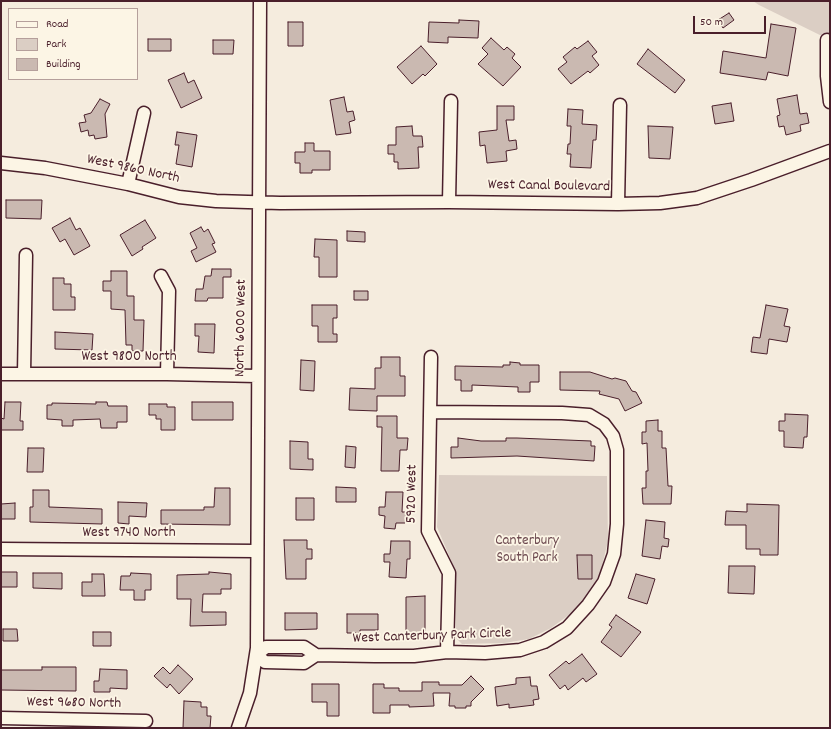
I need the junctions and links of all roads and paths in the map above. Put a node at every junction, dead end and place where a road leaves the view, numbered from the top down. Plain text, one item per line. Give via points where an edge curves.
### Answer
1 (260, 1) edge
2 (827, 40) dead end
3 (451, 101) dead end
4 (830, 102) edge
5 (620, 105) dead end
6 (144, 113) dead end
7 (830, 151) edge
8 (1, 163) edge
9 (128, 184) junction
10 (259, 202) junction
11 (449, 202) junction
12 (618, 204) junction
13 (26, 255) dead end
14 (161, 276) dead end
15 (431, 357) dead end
16 (1, 374) edge
17 (24, 374) junction
18 (166, 374) junction
19 (257, 376) junction
20 (431, 412) junction
21 (1, 549) edge
22 (256, 551) junction
23 (447, 652) junction
24 (256, 655) junction
25 (1, 718) edge
26 (146, 721) dead end
27 (238, 728) edge

1 - 10 street, North 6000 West
2 - 4 street
3 - 11 street
5 - 12 street
6 - 9 street
7 - 12 street, West Canal Boulevard via 697,198
8 - 9 street, West 9860 North via 45,168
9 - 10 street, West 9860 North via 179,198
10 - 11 street, West Canal Boulevard
10 - 19 street, North 6000 West
11 - 12 street, West Canal Boulevard
13 - 17 street
14 - 18 street via 169,291
15 - 20 street, 5920 West
16 - 17 street, West 9800 North
17 - 18 street, West 9800 North
18 - 19 street, West 9800 North
19 - 22 street, North 6000 West
20 - 23 street, 5920 West via 428,531 449,573
20 - 23 street, West Canterbury Park Circle via 589,415 604,424 613,436 617,450 617,524 614,554 604,582 588,605 568,628 544,642 520,650 485,653
21 - 22 street, West 9740 North
22 - 24 street, North 6000 West
23 - 24 street, West Canterbury Park Circle via 414,656 316,655 304,663 265,662
24 - 27 street, North 6000 West via 250,693
25 - 26 street, West 9680 North

